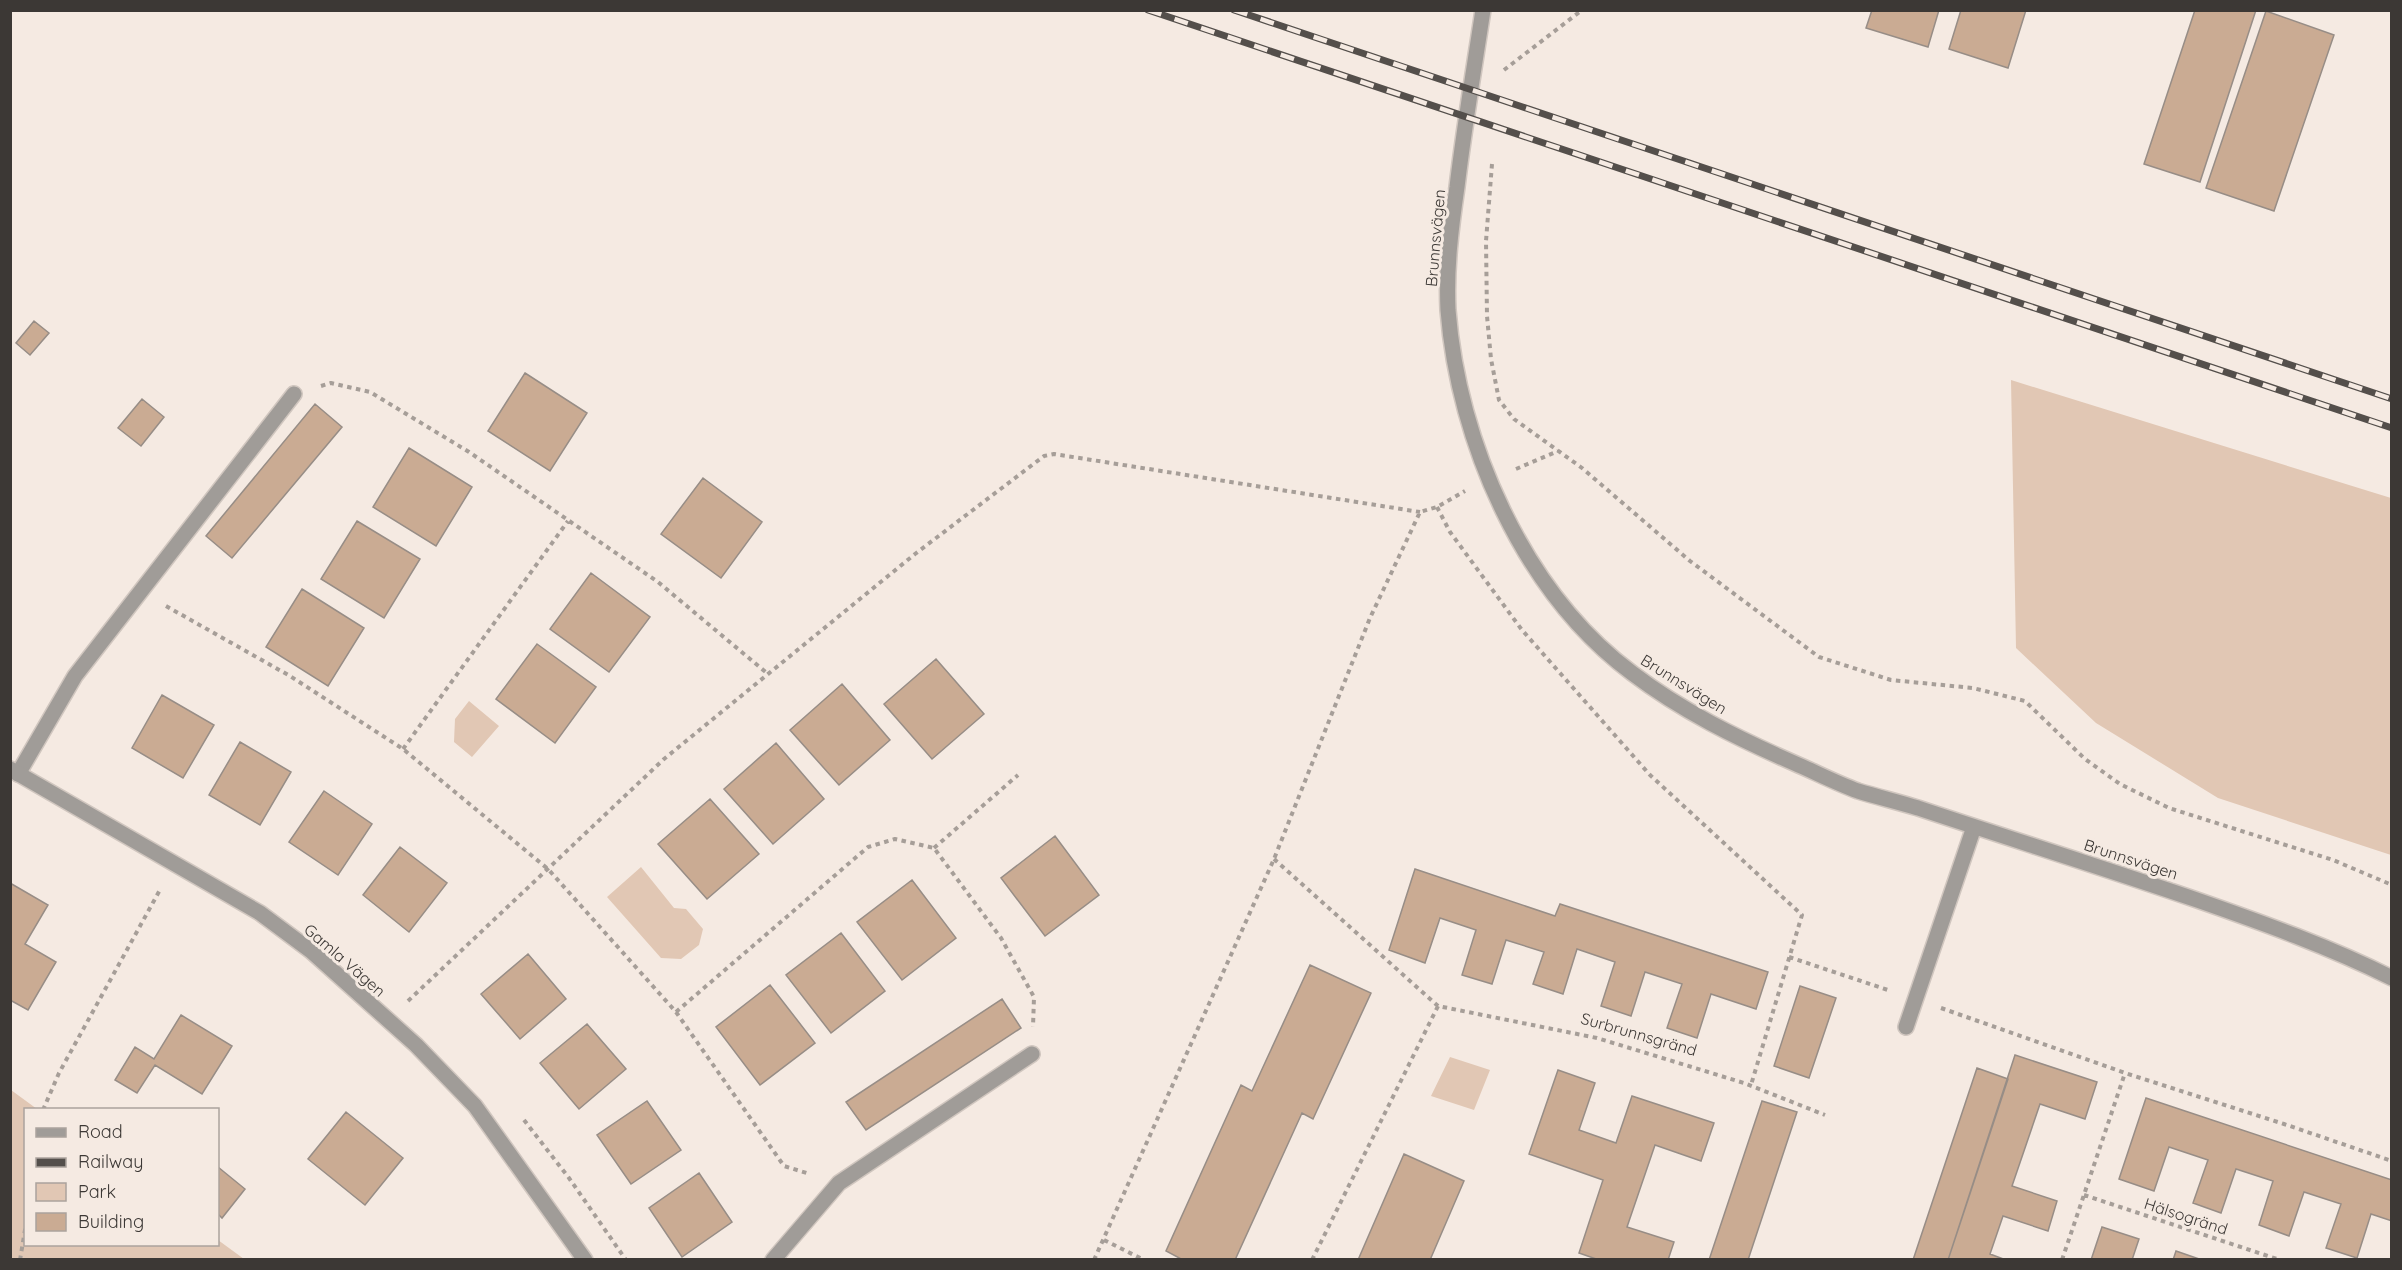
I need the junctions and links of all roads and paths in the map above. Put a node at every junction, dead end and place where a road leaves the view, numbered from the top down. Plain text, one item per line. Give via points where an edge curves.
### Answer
1 (1483, 10) edge
2 (1582, 10) edge
3 (1502, 62) dead end
4 (1492, 158) dead end
5 (294, 394) joint
6 (1558, 451) junction
7 (1490, 480) junction
8 (1437, 507) junction
9 (1420, 512) junction
10 (567, 521) junction
11 (141, 591) junction
12 (768, 674) junction
13 (403, 749) junction
14 (14, 772) edge
15 (1018, 775) dead end
16 (1974, 827) junction
17 (933, 848) junction
18 (1274, 859) junction
19 (174, 864) junction
20 (548, 869) junction
21 (2391, 885) edge
22 (1789, 957) junction
23 (2391, 978) edge
24 (1915, 999) junction
25 (1438, 1006) junction
26 (676, 1012) junction
27 (390, 1022) junction
28 (1906, 1027) dead end
29 (1032, 1054) joint
30 (2125, 1073) junction
31 (1750, 1085) junction
32 (44, 1108) edge
33 (1825, 1115) dead end
34 (2391, 1161) edge
35 (839, 1183) junction
36 (2084, 1195) junction
37 (24, 1236) edge
38 (1104, 1240) junction
39 (20, 1260) edge
40 (585, 1260) edge
41 (773, 1260) edge
42 (1094, 1260) edge
43 (1144, 1260) edge
44 (1312, 1260) edge
45 (2062, 1260) edge
46 (2280, 1260) edge

1 - 7 street, Brunnsvägen via 1448,273 1452,352 1474,441
2 - 3 path via 1501,73
4 - 6 path via 1486,241 1487,316 1499,400 1514,419
5 - 10 path via 331,383 370,392 469,452
5 - 11 street
6 - 7 path
6 - 21 path via 1690,561 1819,657 1891,680 1973,688 2025,701 2085,759 2120,784 2169,808 2333,860
7 - 8 path
7 - 16 street, Brunnsvägen via 1543,579 1597,644 1632,674 1702,720 1742,740 1855,790
8 - 9 path
8 - 22 path via 1450,532 1522,630 1650,775 1802,915
9 - 12 path via 1054,454 1044,456 915,554
9 - 18 path via 1370,618
10 - 12 path via 658,582
10 - 13 path
11 - 13 path via 290,676
11 - 14 street via 75,676
12 - 20 path via 664,759
13 - 20 path
14 - 19 street, Gamla Vägen
15 - 17 path
16 - 23 street, Brunnsvägen via 2258,921
16 - 24 street
17 - 26 path via 895,839 867,848
17 - 29 path via 1001,938 1034,997
18 - 25 path
18 - 38 path
19 - 27 street, Gamla Vägen via 260,913 311,951
19 - 32 path via 59,1073
20 - 26 path
20 - 27 path
22 - 24 path
22 - 31 path
24 - 28 street
24 - 30 path
25 - 31 path, Surbrunnsgränd via 1597,1038
25 - 44 path
26 - 35 path via 784,1166
27 - 40 street, Gamla Vägen via 475,1106
29 - 35 street
30 - 34 path
30 - 36 path
31 - 33 path, Surbrunnsgränd
35 - 41 street
36 - 45 path
36 - 46 path, Hälsogränd
37 - 39 path
38 - 42 path
38 - 43 path

